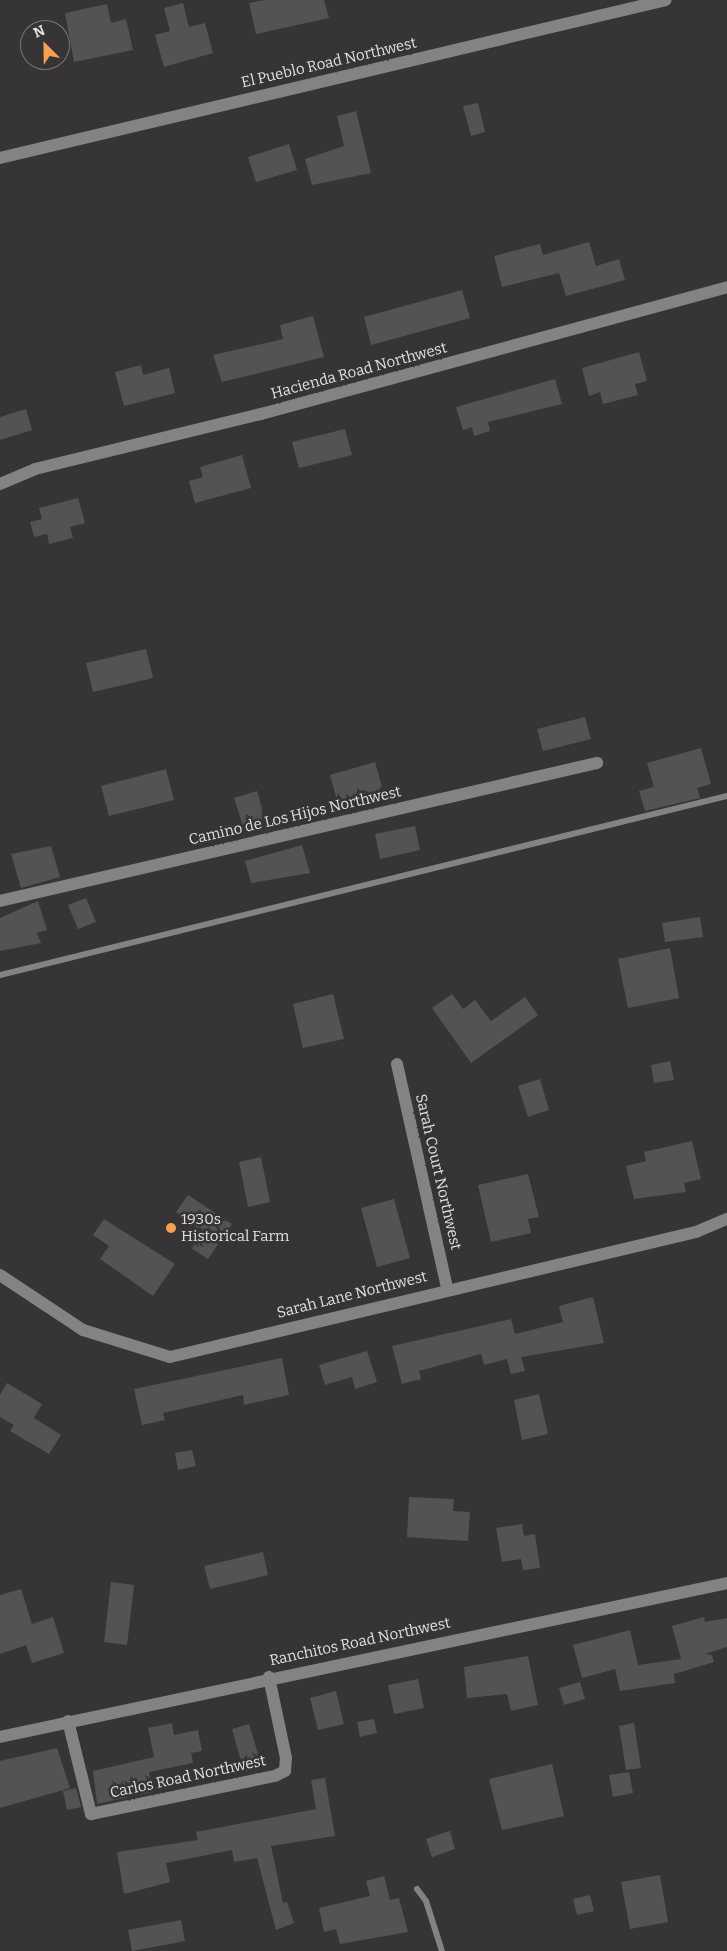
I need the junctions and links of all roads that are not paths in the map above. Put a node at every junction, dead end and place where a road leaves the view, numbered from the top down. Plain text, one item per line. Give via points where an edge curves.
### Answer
1 (666, 0) edge
2 (0, 158) edge
3 (727, 287) edge
4 (0, 484) edge
5 (597, 763) dead end
6 (727, 796) edge
7 (0, 901) edge
8 (0, 975) edge
9 (397, 1064) dead end
10 (727, 1219) edge
11 (0, 1275) edge
12 (447, 1288) junction
13 (727, 1583) edge
14 (269, 1677) junction
15 (68, 1721) junction
16 (0, 1737) edge
17 (417, 1889) dead end
18 (442, 1951) edge

1 - 2 street, El Pueblo Road Northwest
3 - 4 street, Hacienda Road Northwest via 261,414 35,469
5 - 7 street, Camino de Los Hijos Northwest
6 - 8 lane
9 - 12 street, Sarah Court Northwest
10 - 12 street, Sarah Lane Northwest via 696,1232
11 - 12 street, Sarah Lane Northwest via 83,1330 170,1357
13 - 14 street, Ranchitos Road Northwest
14 - 15 street, Ranchitos Road Northwest
14 - 15 street, Carlos Road Northwest via 285,1771 92,1814
15 - 16 street, Ranchitos Road Northwest
17 - 18 lane via 426,1901

